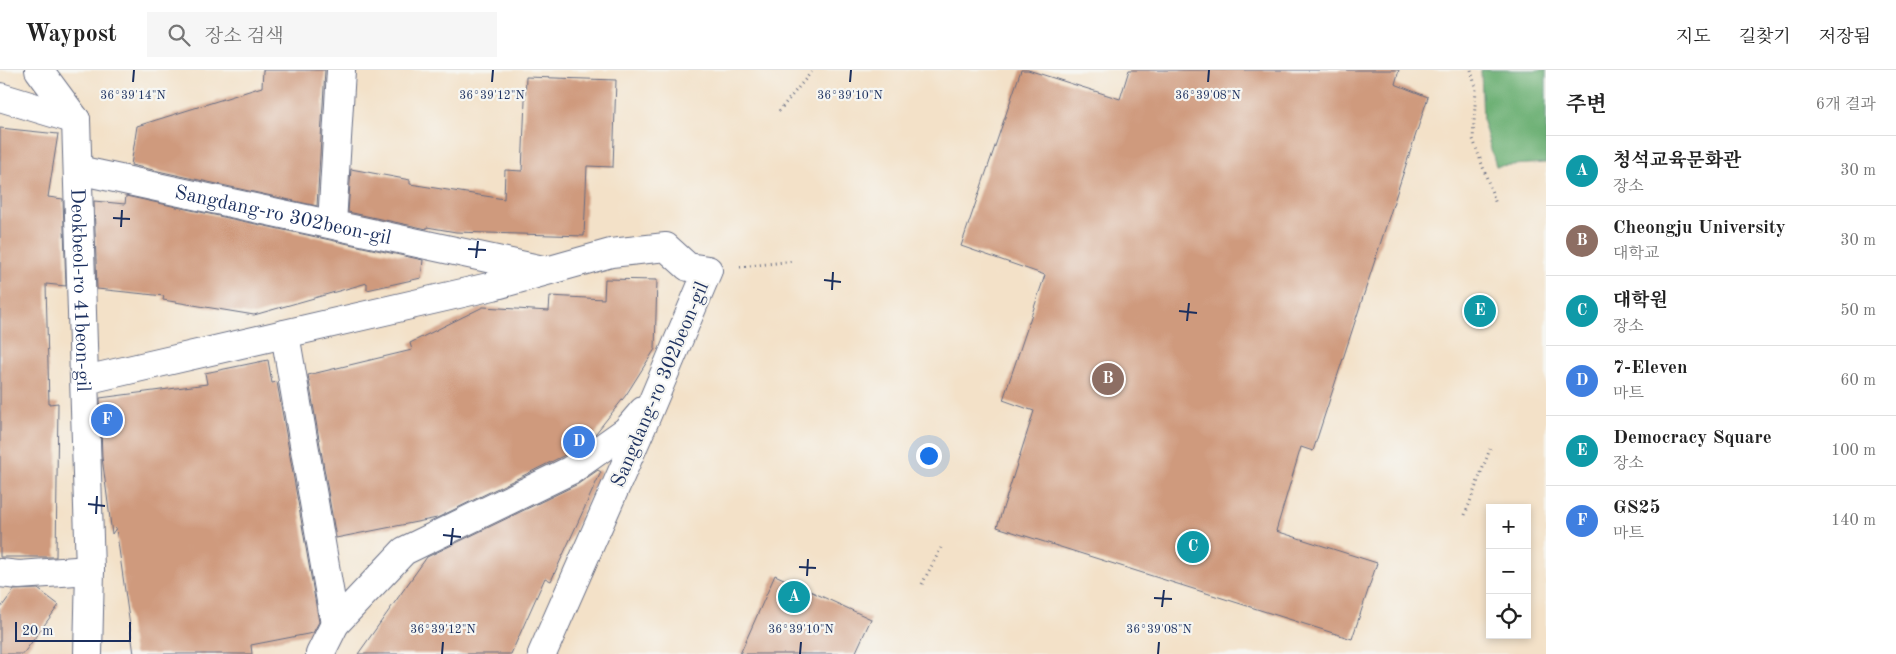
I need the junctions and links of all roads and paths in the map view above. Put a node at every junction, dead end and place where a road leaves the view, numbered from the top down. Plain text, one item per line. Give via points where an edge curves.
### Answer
1 (39, 70) edge
2 (341, 70) edge
3 (813, 70) edge
4 (1471, 70) edge
5 (0, 97) edge
6 (779, 111) dead end
7 (76, 120) junction
8 (78, 170) junction
9 (1496, 204) dead end
10 (332, 224) junction
11 (794, 261) dead end
12 (708, 270) junction
13 (548, 271) junction
14 (285, 334) junction
15 (85, 380) junction
16 (654, 399) junction
17 (1490, 449) dead end
18 (1465, 515) dead end
19 (940, 548) dead end
20 (90, 570) junction
21 (0, 573) edge
22 (922, 584) dead end
23 (335, 624) junction
24 (88, 654) edge
25 (320, 654) edge
26 (542, 654) edge

1 - 7 street
2 - 10 street
3 - 6 path
4 - 9 path via 1476,89 1473,139
5 - 7 street
7 - 8 street, Deokbeol-ro 41beon-gil
8 - 10 street, Sangdang-ro 302beon-gil
8 - 15 street, Deokbeol-ro 41beon-gil
10 - 13 street, Sangdang-ro 302beon-gil
11 - 12 path
12 - 13 street, Sangdang-ro 302beon-gil via 688,267 666,247 611,253
12 - 16 street, Sangdang-ro 302beon-gil
13 - 14 street, Sangdang-ro 302beon-gil
14 - 15 street, Sangdang-ro 302beon-gil
14 - 23 street
15 - 20 street, Deokbeol-ro 41beon-gil
16 - 23 street via 626,431 571,470 404,551
16 - 26 street, Sangdang-ro 302beon-gil
17 - 18 path
19 - 22 path
20 - 21 street via 18,575
20 - 24 street, Deokbeol-ro 41beon-gil
23 - 25 street

